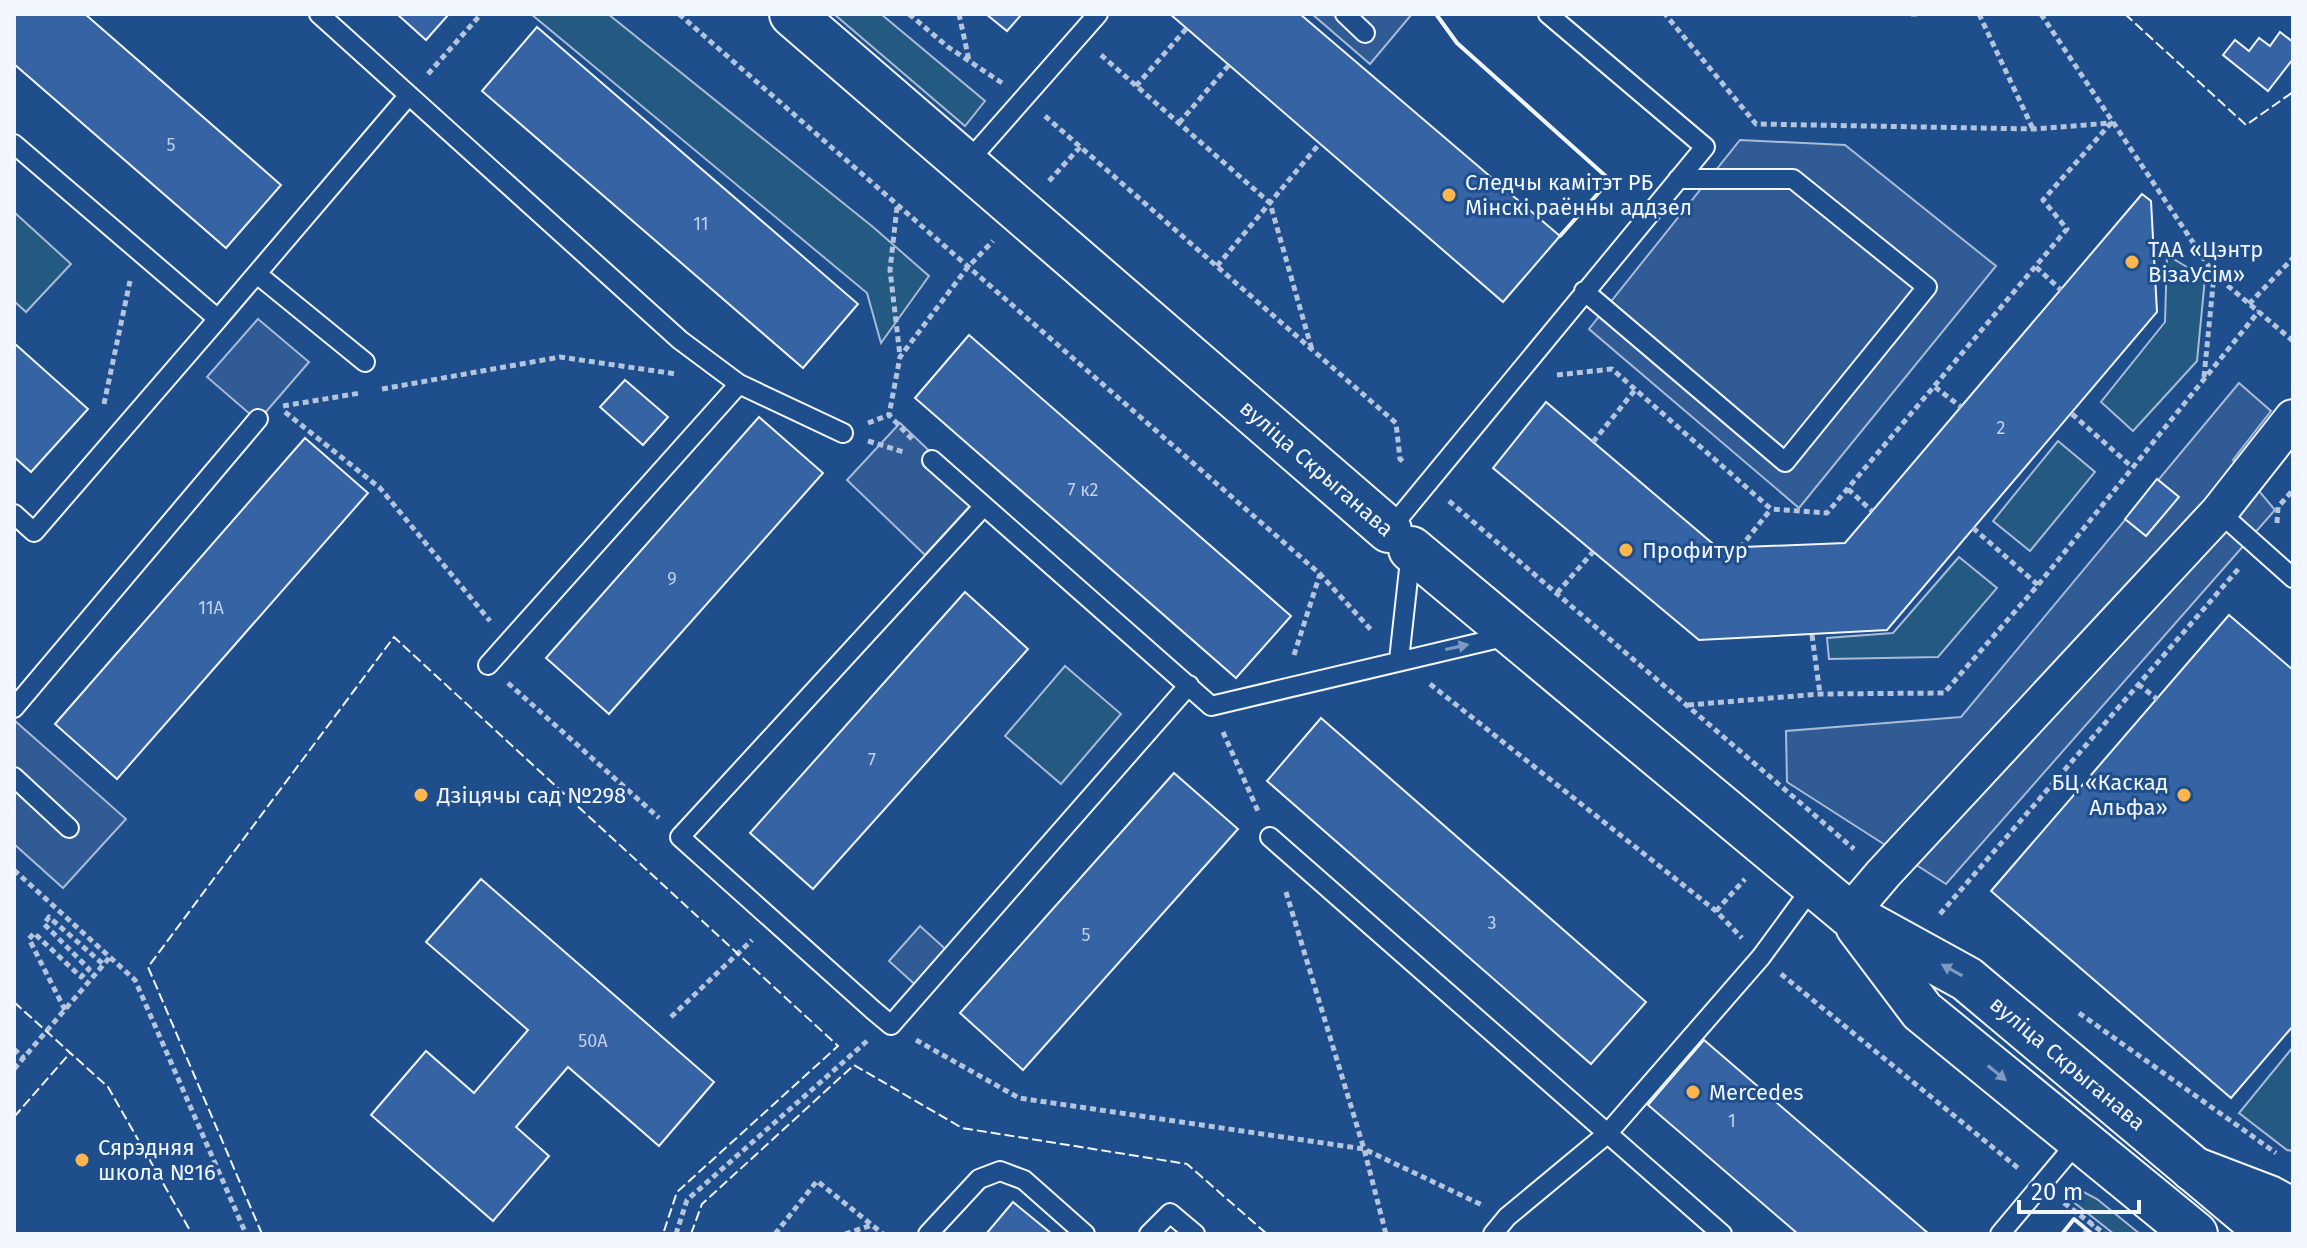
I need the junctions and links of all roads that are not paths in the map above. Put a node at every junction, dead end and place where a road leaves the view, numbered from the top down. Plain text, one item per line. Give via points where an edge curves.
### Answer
1 (319, 14) edge
2 (792, 14) edge
3 (1098, 14) edge
4 (1345, 14) edge
5 (1548, 14) edge
6 (1365, 33) dead end
7 (409, 95) junction
8 (14, 144) edge
9 (964, 165) junction
10 (1678, 179) junction
11 (257, 274) junction
12 (1584, 291) junction
13 (218, 319) junction
14 (365, 362) dead end
15 (739, 384) junction
16 (264, 414) road end
17 (2293, 418) edge
18 (843, 433) road end
19 (932, 460) road end
20 (983, 507) junction
21 (2219, 512) junction
22 (14, 514) edge
23 (1400, 539) junction
24 (2293, 578) edge
25 (1515, 635) junction
26 (1399, 660) junction
27 (488, 665) road end
28 (1189, 685) junction
29 (14, 708) edge
30 (14, 777) edge
31 (69, 828) dead end
32 (1270, 837) road end
33 (1814, 885) junction
34 (1849, 914) junction
35 (1607, 1134) junction
36 (2079, 1140) junction
37 (2193, 1169) junction
38 (2293, 1211) edge
39 (928, 1234) edge
40 (1085, 1234) edge
41 (1149, 1234) edge
42 (1195, 1234) edge
43 (1493, 1234) edge
44 (1722, 1234) edge
45 (2000, 1234) edge
46 (2195, 1234) edge
47 (2271, 1234) edge

1 - 7 lane
2 - 9 street, вуліца Скрыганава
3 - 9 lane
4 - 6 lane
5 - 10 lane via 1705,147
7 - 11 lane
7 - 15 lane via 680,340
8 - 13 lane
9 - 23 street, вуліца Скрыганава
10 - 12 lane
10 - 12 lane via 1793,179 1927,287 1785,462
11 - 13 lane
11 - 14 lane
12 - 23 lane via 1428,483
13 - 22 lane via 34,532
15 - 18 lane
15 - 27 lane
16 - 29 lane
17 - 21 street
19 - 20 lane
20 - 28 lane
20 - 28 lane via 680,837 891,1025
21 - 24 lane
21 - 34 street
23 - 25 street, вуліца Скрыганава
23 - 26 lane
26 -> 25 lane
25 - 33 street, вуліца Скрыганава
26 - 28 lane via 1211,706
30 - 31 lane
32 - 35 lane
33 - 34 street, вуліца Скрыганава
33 - 35 lane via 1761,957
34 -> 36 street, вуліца Скрыганава via 1922,1011
37 -> 34 street, вуліца Скрыганава via 1967,979
35 - 43 lane
35 - 44 lane
36 - 45 lane
36 - 46 street, вуліца Скрыганава
37 - 38 street
37 - 47 street, вуліца Скрыганава
39 - 40 lane via 979,1179 1000,1171 1024,1180
41 - 42 lane via 1170,1213

